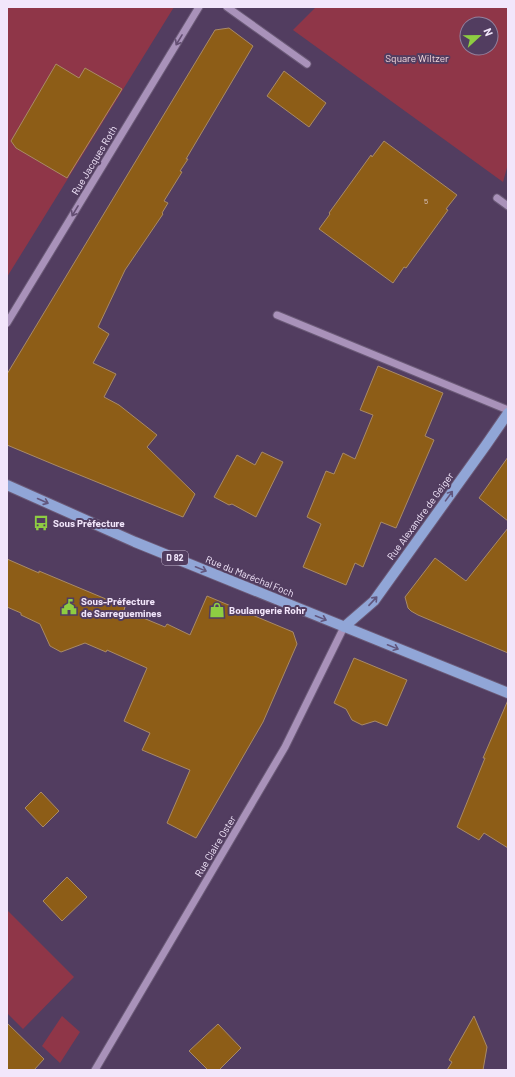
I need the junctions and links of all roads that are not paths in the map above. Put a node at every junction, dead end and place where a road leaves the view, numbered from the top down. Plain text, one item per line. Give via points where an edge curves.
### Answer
1 (199, 7) edge
2 (227, 7) edge
3 (307, 64) dead end
4 (497, 198) dead end
5 (508, 206) edge
6 (278, 315) dead end
7 (7, 323) edge
8 (508, 411) edge
9 (7, 486) edge
10 (344, 627) junction
11 (508, 693) edge
12 (95, 1070) edge

1 -> 7 street, Rue Jacques Roth
2 - 3 street
4 - 5 street
6 - 8 street
10 -> 8 main road, Rue Alexandre de Geiger via 374,601
9 -> 10 main road, Rue du Maréchal Foch / D 82 via 135,542
10 -> 11 main road, Rue du Maréchal Foch
10 - 12 street, Rue Claire Oster via 285,747

